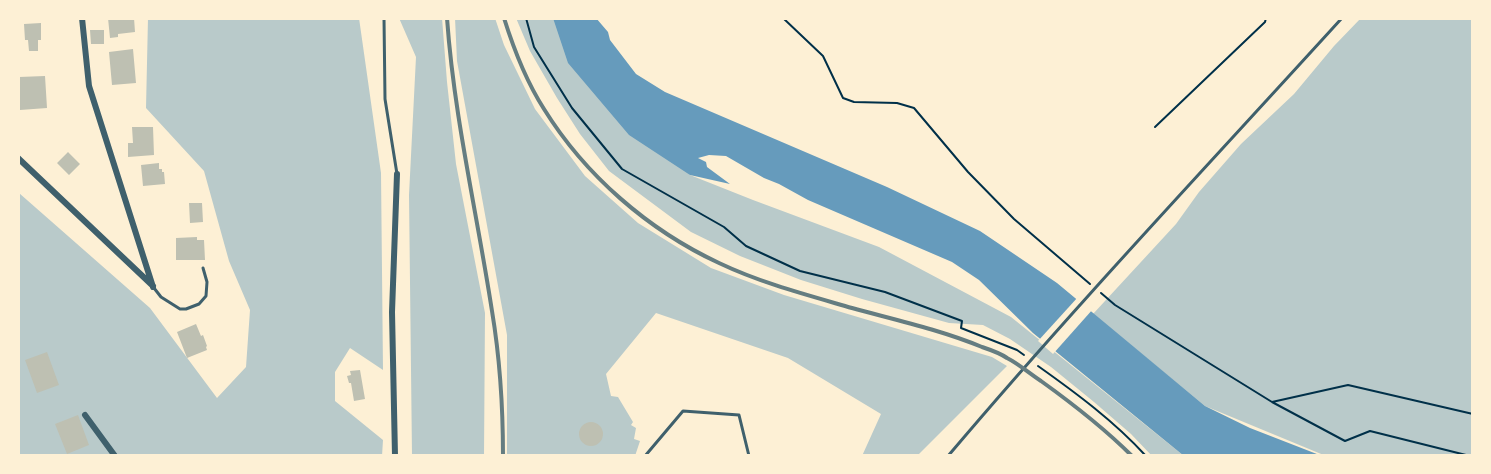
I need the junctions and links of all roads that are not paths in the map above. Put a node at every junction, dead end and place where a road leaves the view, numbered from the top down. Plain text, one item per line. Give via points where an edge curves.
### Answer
1 (81, 18) edge
2 (384, 18) edge
3 (1342, 18) edge
4 (18, 158) edge
5 (397, 174) joint
6 (203, 268) dead end
7 (153, 287) junction
8 (85, 415) dead end
9 (115, 456) edge
10 (394, 456) edge
11 (645, 456) edge
12 (749, 456) edge
13 (948, 456) edge

1 - 7 street via 89,86
2 - 5 lane via 385,99
3 - 13 lane via 1114,266
4 - 7 street
5 - 10 street via 392,312
6 - 7 lane via 206,296 200,304 180,309
8 - 9 street
11 - 12 lane via 682,411 739,415

